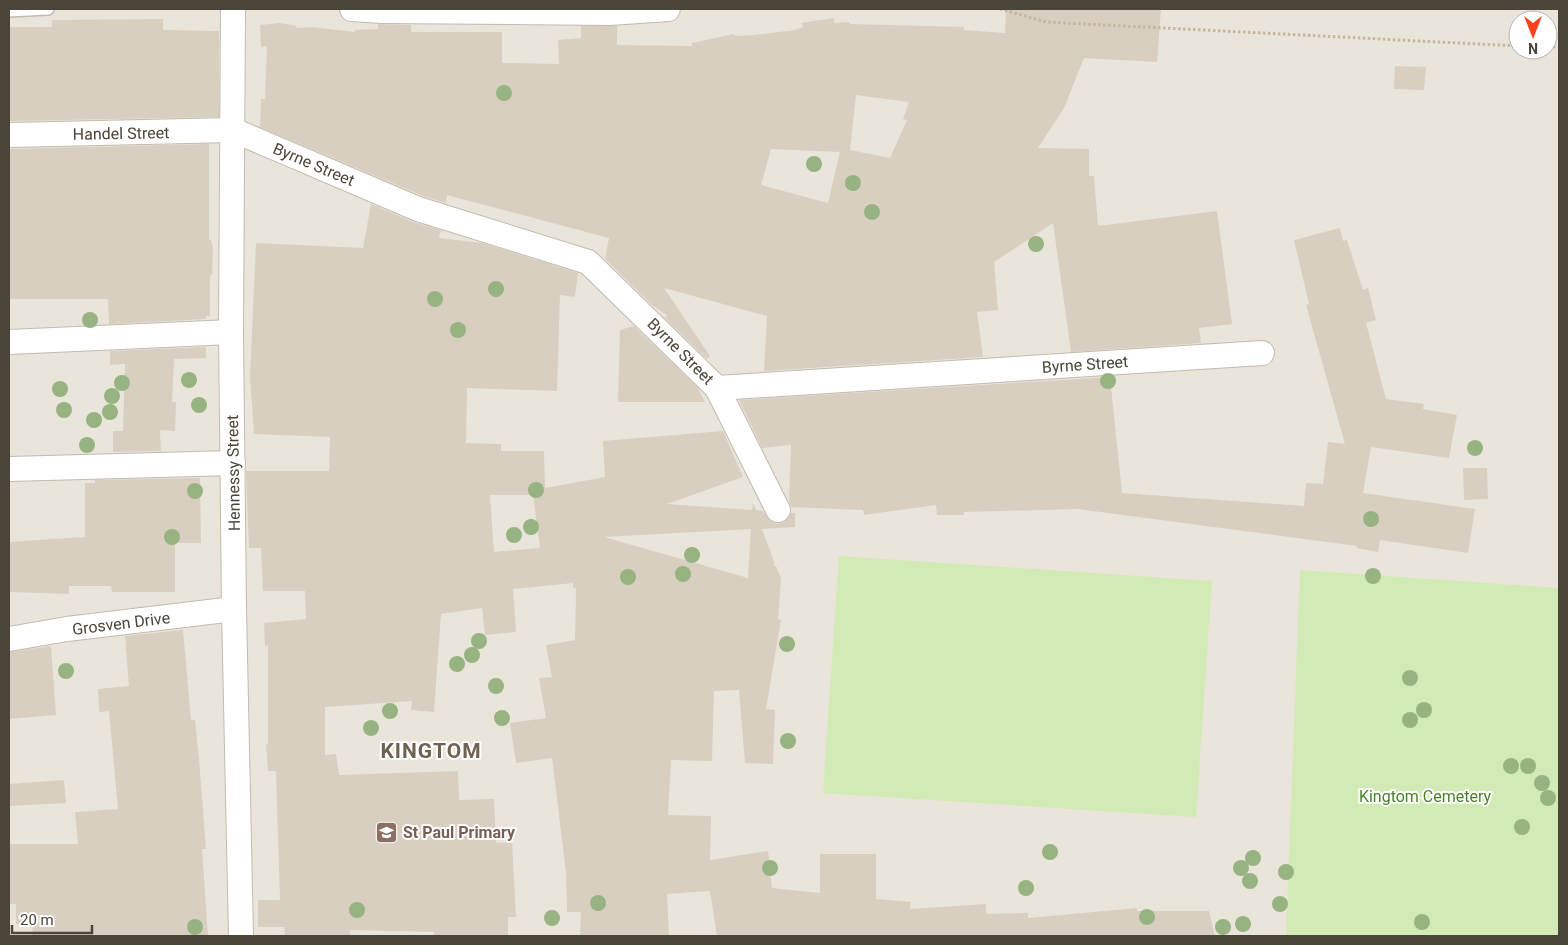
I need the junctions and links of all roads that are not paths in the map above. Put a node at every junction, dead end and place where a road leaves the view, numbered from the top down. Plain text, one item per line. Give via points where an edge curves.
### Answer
1 (48, 9) edge
2 (233, 9) edge
3 (352, 9) edge
4 (668, 9) edge
5 (9, 11) edge
6 (233, 130) junction
7 (9, 135) edge
8 (231, 332) junction
9 (9, 342) edge
10 (1262, 353) dead end
11 (718, 388) junction
12 (233, 463) junction
13 (9, 469) edge
14 (778, 510) dead end
15 (234, 609) junction
16 (9, 639) edge
17 (241, 936) edge

1 - 5 lane
2 - 6 street, Hennessy Street
3 - 4 street via 610,13
6 - 7 street, Handel Street
6 - 8 street, Hennessy Street
6 - 11 street, Byrne Street via 418,209 588,262
8 - 9 street
8 - 12 street, Hennessy Street
10 - 11 street, Byrne Street
11 - 14 street
12 - 13 street
12 - 15 street, Hennessy Street
15 - 16 street, Grosven Drive
15 - 17 street, Hennessy Street

